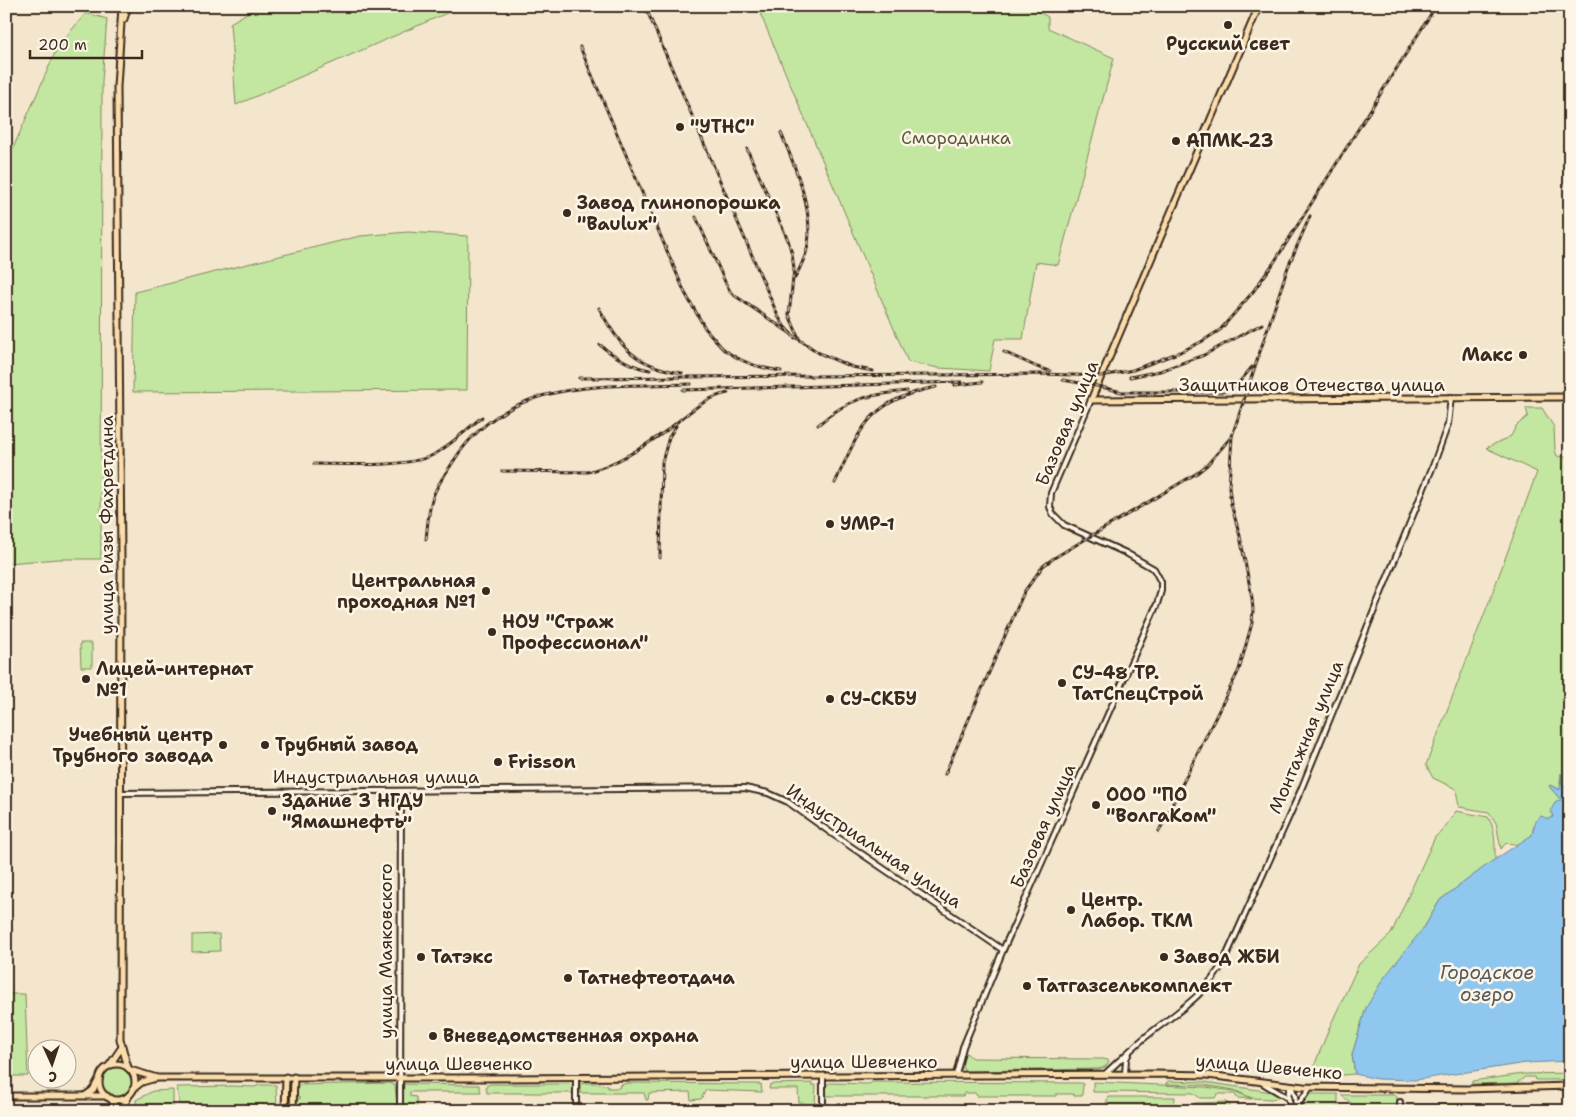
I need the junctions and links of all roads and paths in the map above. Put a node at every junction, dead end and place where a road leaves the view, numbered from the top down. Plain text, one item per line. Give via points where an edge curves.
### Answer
1 (122, 6) edge
2 (128, 6) edge
3 (1259, 6) edge
4 (121, 32) junction
5 (1451, 397) junction
6 (1570, 397) edge
7 (1091, 400) junction
8 (401, 791) junction
9 (120, 793) junction
10 (1003, 950) junction
11 (122, 1047) junction
12 (1130, 1051) junction
13 (109, 1066) junction
14 (129, 1069) junction
15 (1105, 1074) junction
16 (1125, 1074) junction
17 (823, 1076) junction
18 (956, 1076) junction
19 (286, 1077) junction
20 (294, 1077) junction
21 (157, 1078) junction
22 (400, 1078) junction
23 (576, 1078) junction
24 (100, 1079) junction
25 (1261, 1082) junction
26 (1291, 1086) junction
27 (1570, 1086) edge
28 (1310, 1087) junction
29 (133, 1089) junction
30 (129, 1095) junction
31 (6, 1096) edge
32 (84, 1096) junction
33 (109, 1098) junction
34 (1288, 1098) junction
35 (1400, 1102) dead end
36 (1294, 1110) edge
37 (117, 1111) edge
38 (122, 1111) edge
39 (285, 1111) edge
40 (294, 1111) edge
41 (400, 1111) edge
42 (576, 1111) edge
43 (822, 1111) edge
44 (1400, 1111) edge

1 - 4 main road
2 - 4 main road
3 - 7 main road, Базовая улица
4 - 9 main road, улица Ризы Фахретдина via 117,87
5 - 6 main road, Защитников Отечества улица
5 - 7 main road, Защитников Отечества улица
5 - 12 street, Монтажная улица via 1448,424 1433,466 1300,792 1224,961 1216,976 1198,996
7 - 10 street, Базовая улица via 1051,493 1052,514 1064,526 1153,568 1161,582 1160,591
8 - 9 street, Индустриальная улица
8 - 10 street, Индустриальная улица via 745,788 768,794 788,802
8 - 22 street, улица Маяковского
9 - 11 main road, улица Ризы Фахретдина
10 - 18 street, Базовая улица via 964,1046
11 - 13 main road
11 - 14 main road, улица Ризы Фахретдина
12 - 15 street, Монтажная улица
12 - 16 street
13 - 14 main road via 118,1064
13 - 24 main road
14 - 21 main road
14 - 29 main road via 134,1079
15 - 16 main road, улица Шевченко
15 - 18 main road, улица Шевченко
16 - 25 main road, улица Шевченко via 1198,1075
17 - 18 main road, улица Шевченко
17 - 23 main road, улица Шевченко
17 - 43 street
19 - 20 main road, улица Шевченко
19 - 21 main road, улица Шевченко
19 - 39 main road
20 - 22 main road, улица Шевченко
20 - 40 main road
21 - 29 main road via 142,1082
22 - 23 main road, улица Шевченко
22 - 41 street, улица Маяковского
23 - 42 street
24 - 32 main road
24 - 33 main road via 100,1087
25 - 26 main road, улица Шевченко
25 - 34 street
26 - 28 main road, улица Шевченко
26 - 34 street
26 - 36 street via 1295,1096
27 - 28 main road, улица Шевченко via 1467,1089
28 - 36 street
29 - 30 main road
30 - 33 main road via 120,1099
30 - 38 main road
31 - 32 main road
32 - 33 main road
33 - 37 main road
34 - 36 street
35 - 44 street

